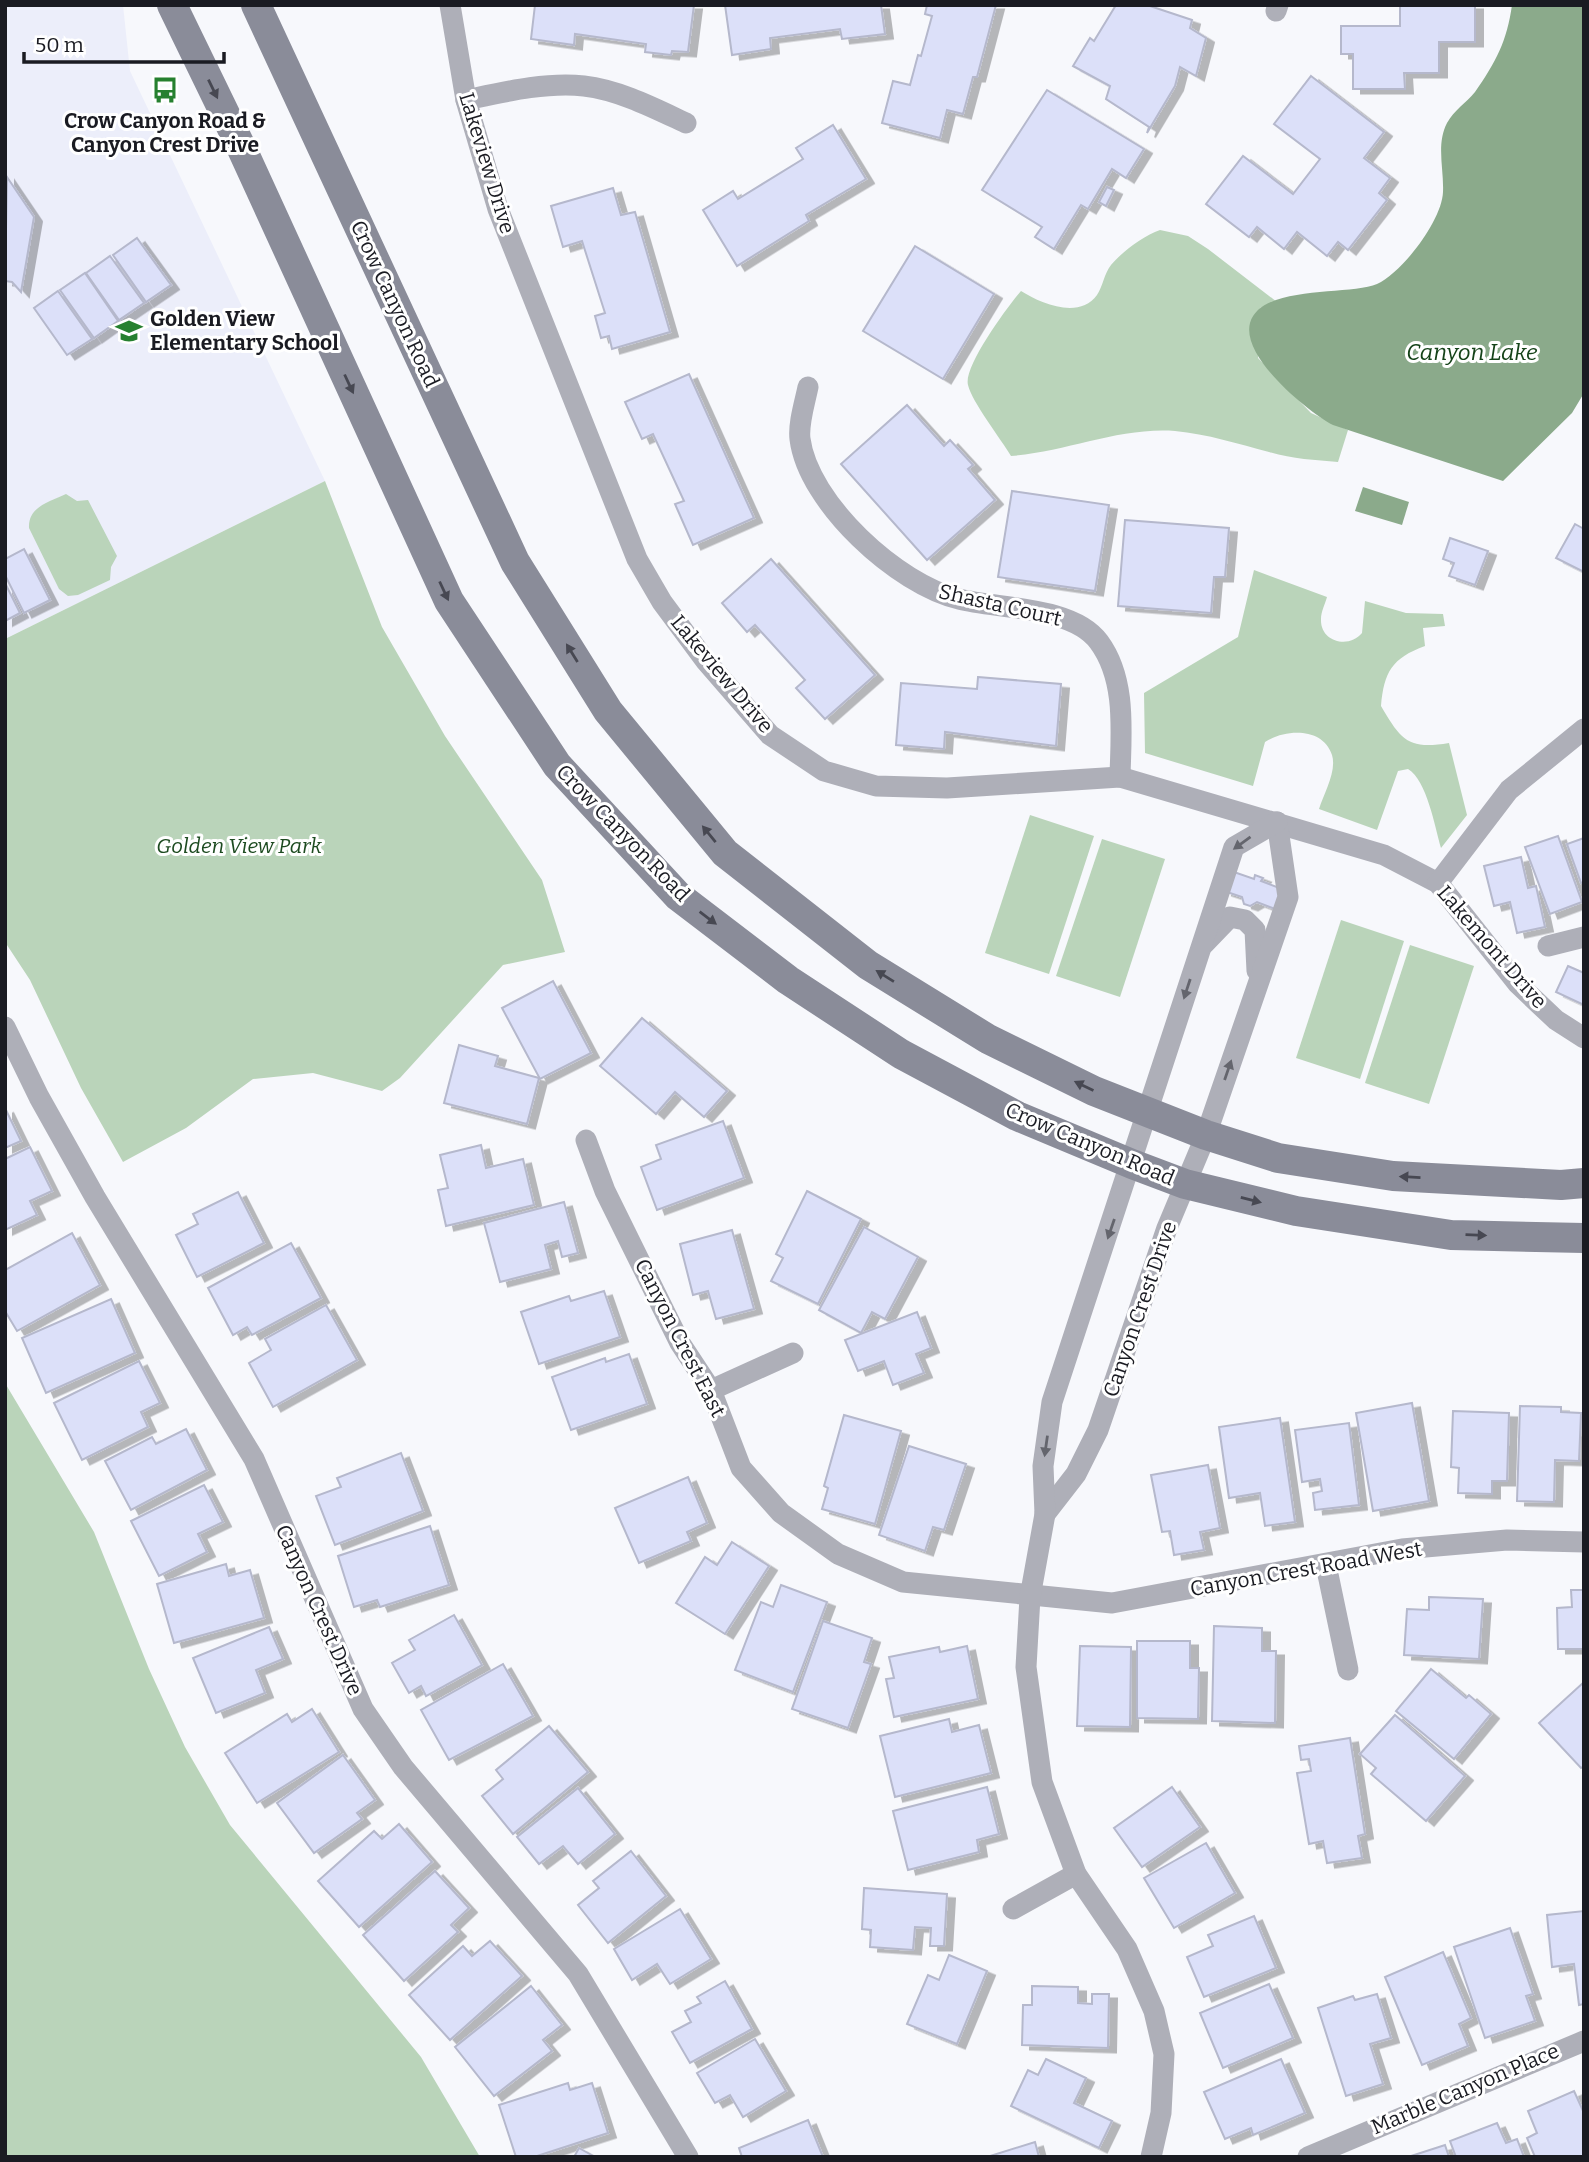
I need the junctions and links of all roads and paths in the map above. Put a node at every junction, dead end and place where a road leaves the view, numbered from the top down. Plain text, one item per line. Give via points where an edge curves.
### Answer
1 (172, 5) edge
2 (256, 5) edge
3 (450, 5) edge
4 (466, 100) junction
5 (686, 123) dead end
6 (808, 387) dead end
7 (1584, 729) edge
8 (1120, 777) junction
9 (1277, 822) junction
10 (1438, 883) junction
11 (1584, 937) edge
12 (1548, 946) dead end
13 (1200, 948) junction
14 (1258, 983) junction
15 (5, 1027) edge
16 (1584, 1038) edge
17 (1148, 1111) junction
18 (1206, 1135) junction
19 (586, 1140) dead end
20 (1132, 1164) junction
21 (1584, 1183) edge
22 (1185, 1184) junction
23 (1584, 1238) edge
24 (793, 1353) dead end
25 (711, 1390) junction
26 (1045, 1514) junction
27 (1584, 1542) edge
28 (1326, 1565) junction
29 (1030, 1597) junction
30 (1348, 1671) dead end
31 (1076, 1874) junction
32 (1013, 1909) dead end
33 (1584, 2041) edge
34 (688, 2157) edge
35 (1151, 2157) edge
36 (1308, 2157) edge

1 -> 20 main road, Crow Canyon Road via 449,601 557,765 678,895 788,979 913,1060 1017,1116
17 -> 2 main road, Crow Canyon Road via 1094,1091 988,1039 868,965 725,853 608,711 515,562
3 - 4 street, Lakeview Drive
4 - 5 street via 525,88 584,86 643,103
4 - 8 street, Lakeview Drive via 498,209 637,559 705,660 771,735 824,771 876,786 947,788
6 - 8 street, Shasta Court via 799,437 810,475 872,547 914,582 957,599 1069,620 1098,641 1115,677 1121,711
7 - 10 street via 1509,790
8 - 9 street, Lakeview Drive
9 - 10 street, Lakemont Drive via 1384,855
9 -> 13 street, Canyon Crest Drive via 1234,847
9 - 14 street, Canyon Crest Drive via 1288,897
10 - 16 street, Lakemont Drive via 1518,984 1556,1020
11 - 12 street
13 - 14 street via 1230,917 1245,920 1255,930
13 -> 17 street, Canyon Crest Drive
18 -> 14 street, Canyon Crest Drive
15 - 34 street, Canyon Crest Drive via 95,1197 254,1459 363,1709 403,1767 578,1974
17 - 18 main road, Crow Canyon Road
17 - 20 street, Canyon Crest Drive
21 -> 18 main road, Crow Canyon Road via 1393,1176 1278,1158
18 - 22 street, Canyon Crest Drive
19 - 25 street, Canyon Crest East via 605,1191 674,1331
20 - 22 main road, Crow Canyon Road
20 -> 26 street, Canyon Crest Drive via 1052,1402 1044,1466
22 -> 23 main road, Crow Canyon Road via 1296,1211 1451,1234
22 - 26 street, Canyon Crest Drive via 1098,1430 1076,1474
24 - 25 street
25 - 29 street, Canyon Crest East via 741,1468 781,1513 838,1554 903,1581
26 - 29 street, Canyon Crest Drive
27 - 28 street, Canyon Crest Road West via 1507,1540 1402,1549
28 - 29 street, Canyon Crest Road West via 1112,1603
28 - 30 street
29 - 31 street, Canyon Crest Drive via 1026,1667 1042,1782
31 - 32 street
31 - 35 street, Canyon Crest Drive via 1127,1949 1154,2011 1164,2054 1161,2113
33 - 36 street, Marble Canyon Place

